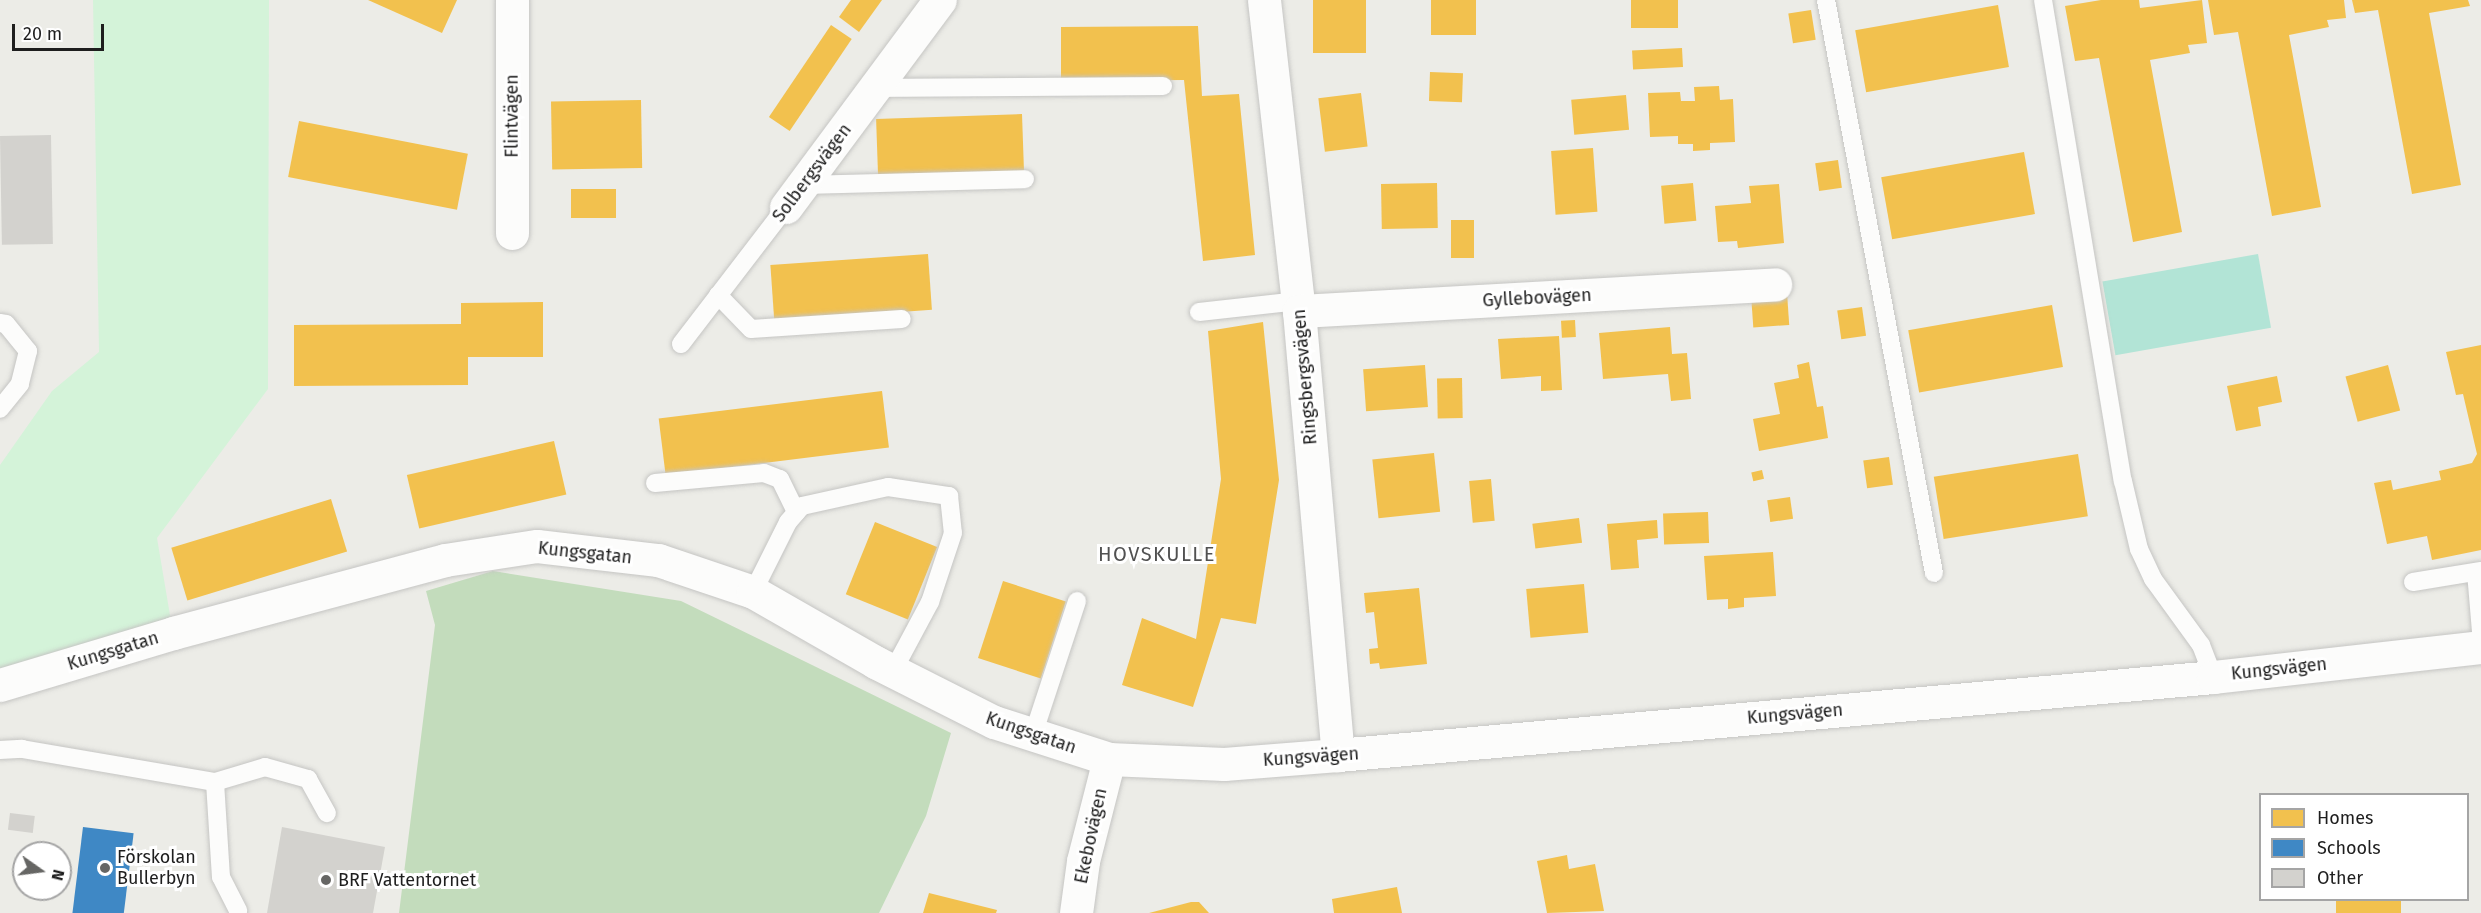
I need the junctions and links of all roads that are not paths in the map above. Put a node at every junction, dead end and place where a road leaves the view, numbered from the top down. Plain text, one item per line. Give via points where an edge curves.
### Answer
1 (512, 0) edge
2 (940, 0) edge
3 (1264, 0) edge
4 (1826, 0) edge
5 (2043, 0) edge
6 (1163, 86) dead end
7 (875, 88) junction
8 (1025, 179) dead end
9 (794, 196) junction
10 (512, 233) dead end
11 (1775, 284) dead end
12 (718, 295) junction
13 (1298, 306) junction
14 (1199, 312) dead end
15 (902, 319) dead end
16 (0, 323) edge
17 (681, 344) dead end
18 (0, 409) edge
19 (655, 483) dead end
20 (796, 512) junction
21 (2478, 572) edge
22 (1934, 573) dead end
23 (2413, 582) dead end
24 (753, 592) junction
25 (1077, 602) dead end
26 (2481, 631) edge
27 (2481, 647) edge
28 (893, 671) junction
29 (2213, 677) junction
30 (0, 686) edge
31 (1033, 735) junction
32 (0, 750) edge
33 (1338, 755) junction
34 (1108, 759) junction
35 (215, 782) junction
36 (327, 813) dead end
37 (238, 911) dead end
38 (1076, 913) edge

1 - 10 street, Flintvägen
2 - 7 street, Solbergsvägen
3 - 13 street, Ringsbergsvägen
4 - 22 lane
5 - 29 lane via 2123,481 2139,549 2153,579 2201,645
6 - 7 lane
7 - 9 street, Solbergsvägen
8 - 9 lane
9 - 12 lane, Solbergsvägen
11 - 13 street, Gyllebovägen
12 - 15 lane via 751,329
12 - 17 lane, Solbergsvägen
13 - 14 lane
13 - 33 street, Ringsbergsvägen
16 - 18 lane via 6,324 28,351 20,384
19 - 20 lane via 764,473 780,478
20 - 24 lane
20 - 28 lane via 802,506 888,487 949,496 953,533 930,602
21 - 23 lane
21 - 26 lane
24 - 28 street, Kungsgatan
24 - 30 street, Kungsgatan via 658,560 537,546 445,560 173,633
25 - 31 lane
27 - 29 street, Kungsvägen
28 - 31 street, Kungsgatan via 994,722
29 - 33 street, Kungsvägen
31 - 34 street, Kungsgatan
32 - 35 lane via 22,749
33 - 34 street, Kungsvägen via 1224,764
34 - 38 street, Ekebovägen via 1083,861
35 - 36 lane via 265,767 308,779
35 - 37 lane via 221,877

